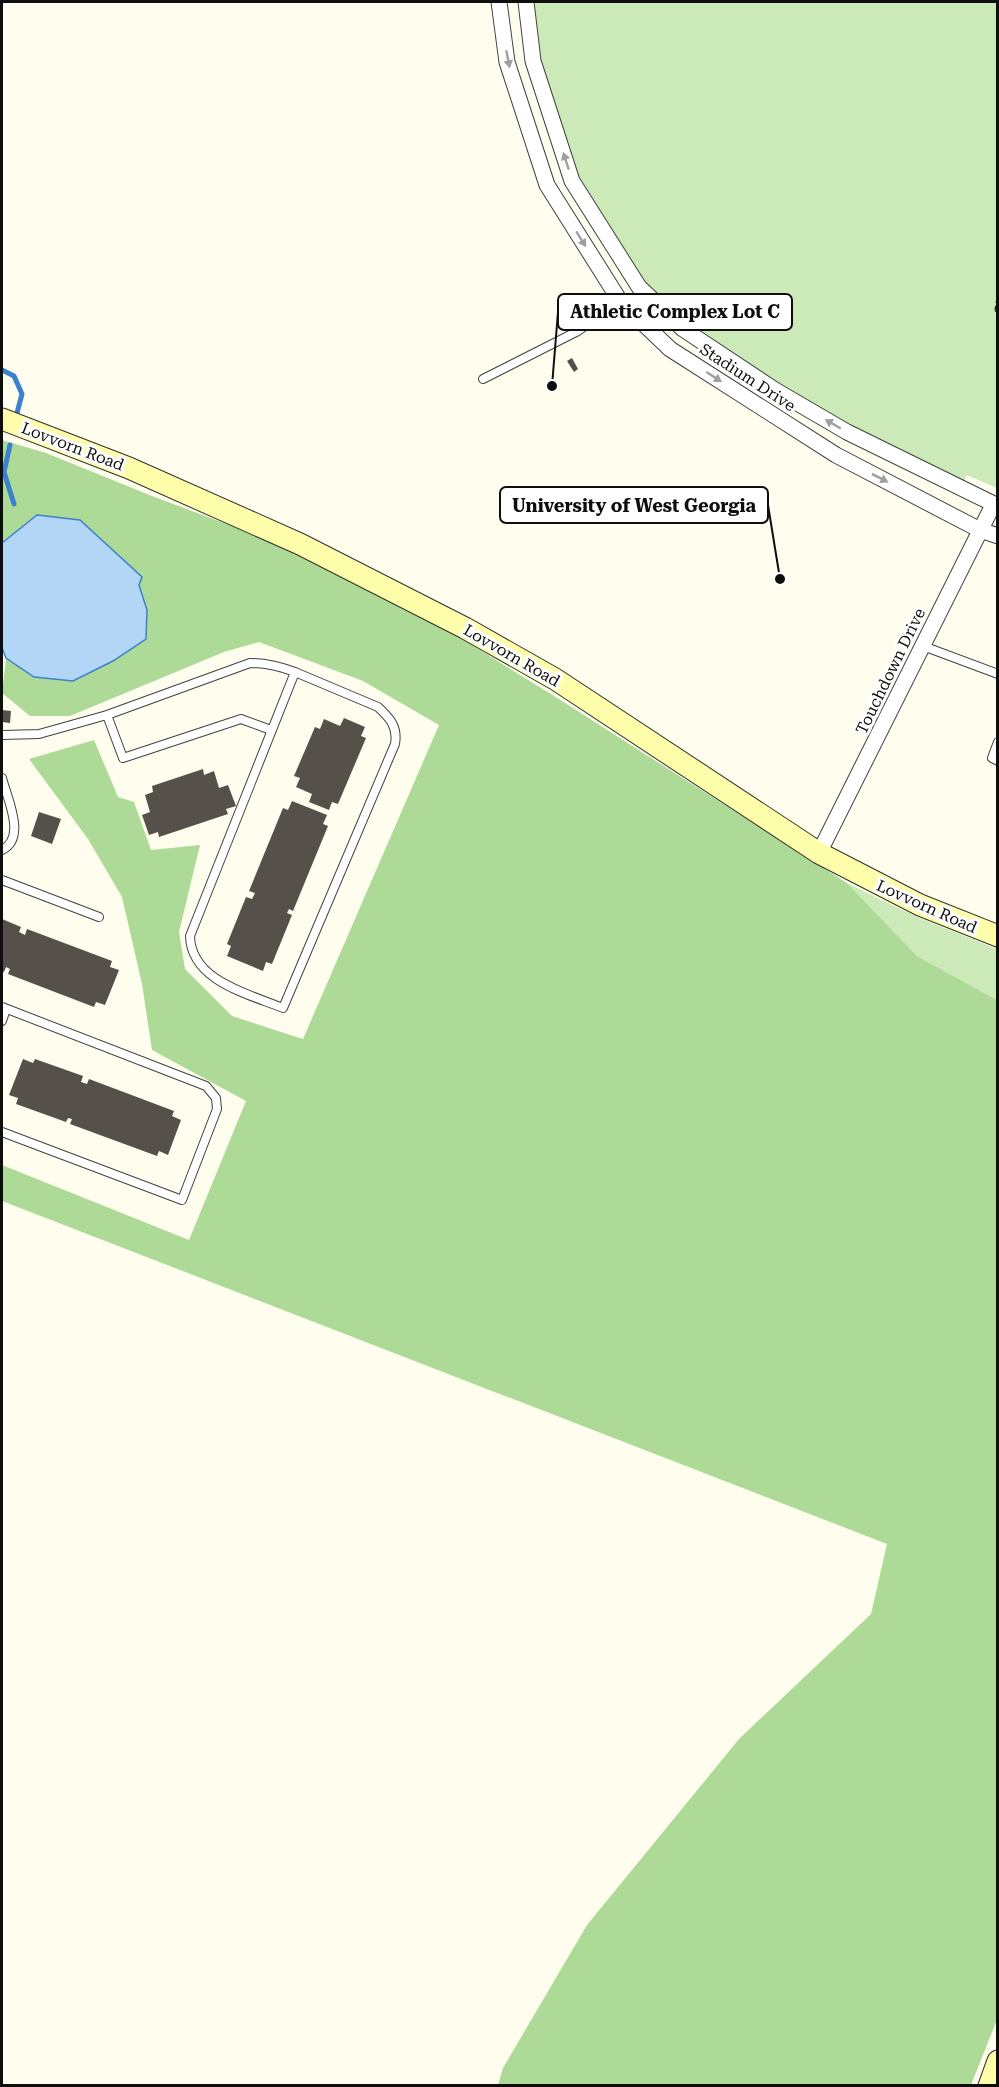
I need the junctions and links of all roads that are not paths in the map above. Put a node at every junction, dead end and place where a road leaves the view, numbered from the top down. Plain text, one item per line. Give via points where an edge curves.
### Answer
1 (500, 2) edge
2 (526, 2) edge
3 (620, 301) junction
4 (483, 379) dead end
5 (2, 419) edge
6 (995, 506) edge
7 (980, 530) junction
8 (998, 536) edge
9 (923, 646) junction
10 (295, 672) junction
11 (998, 674) edge
12 (107, 715) junction
13 (271, 730) junction
14 (2, 735) edge
15 (998, 742) edge
16 (998, 760) edge
17 (2, 778) edge
18 (2, 850) edge
19 (819, 853) junction
20 (2, 880) edge
21 (99, 917) dead end
22 (998, 936) edge
23 (4, 1008) edge
24 (2, 1020) edge
25 (2, 1132) edge
26 (998, 2061) edge
27 (989, 2085) edge

1 -> 3 street, Stadium Drive via 507,62 548,185
6 -> 2 street, Stadium Drive via 847,432 775,390 683,329 639,287 572,181 533,61
3 - 4 lane via 578,331
3 -> 7 street, Stadium Drive via 670,350 826,449
5 - 19 street, Lovvorn Road via 129,468 289,539 465,628 555,679
6 - 7 street, Touchdown Drive
7 - 8 street, Stadium Drive
7 - 9 street, Touchdown Drive
9 - 11 lane
9 - 19 street, Touchdown Drive
10 - 12 lane via 267,663 250,663
10 - 13 lane
10 - 13 lane via 378,707 394,724 396,734 283,1008 226,986 203,968 190,949 190,936
12 - 13 lane via 123,758 241,719
12 - 14 lane via 39,734
15 - 16 lane via 992,759
17 - 18 lane via 14,821 14,836
19 - 22 street, Lovvorn Road via 920,905
20 - 21 lane
23 - 24 lane
23 - 25 lane via 206,1086 216,1098 217,1109 182,1200
26 - 27 street

